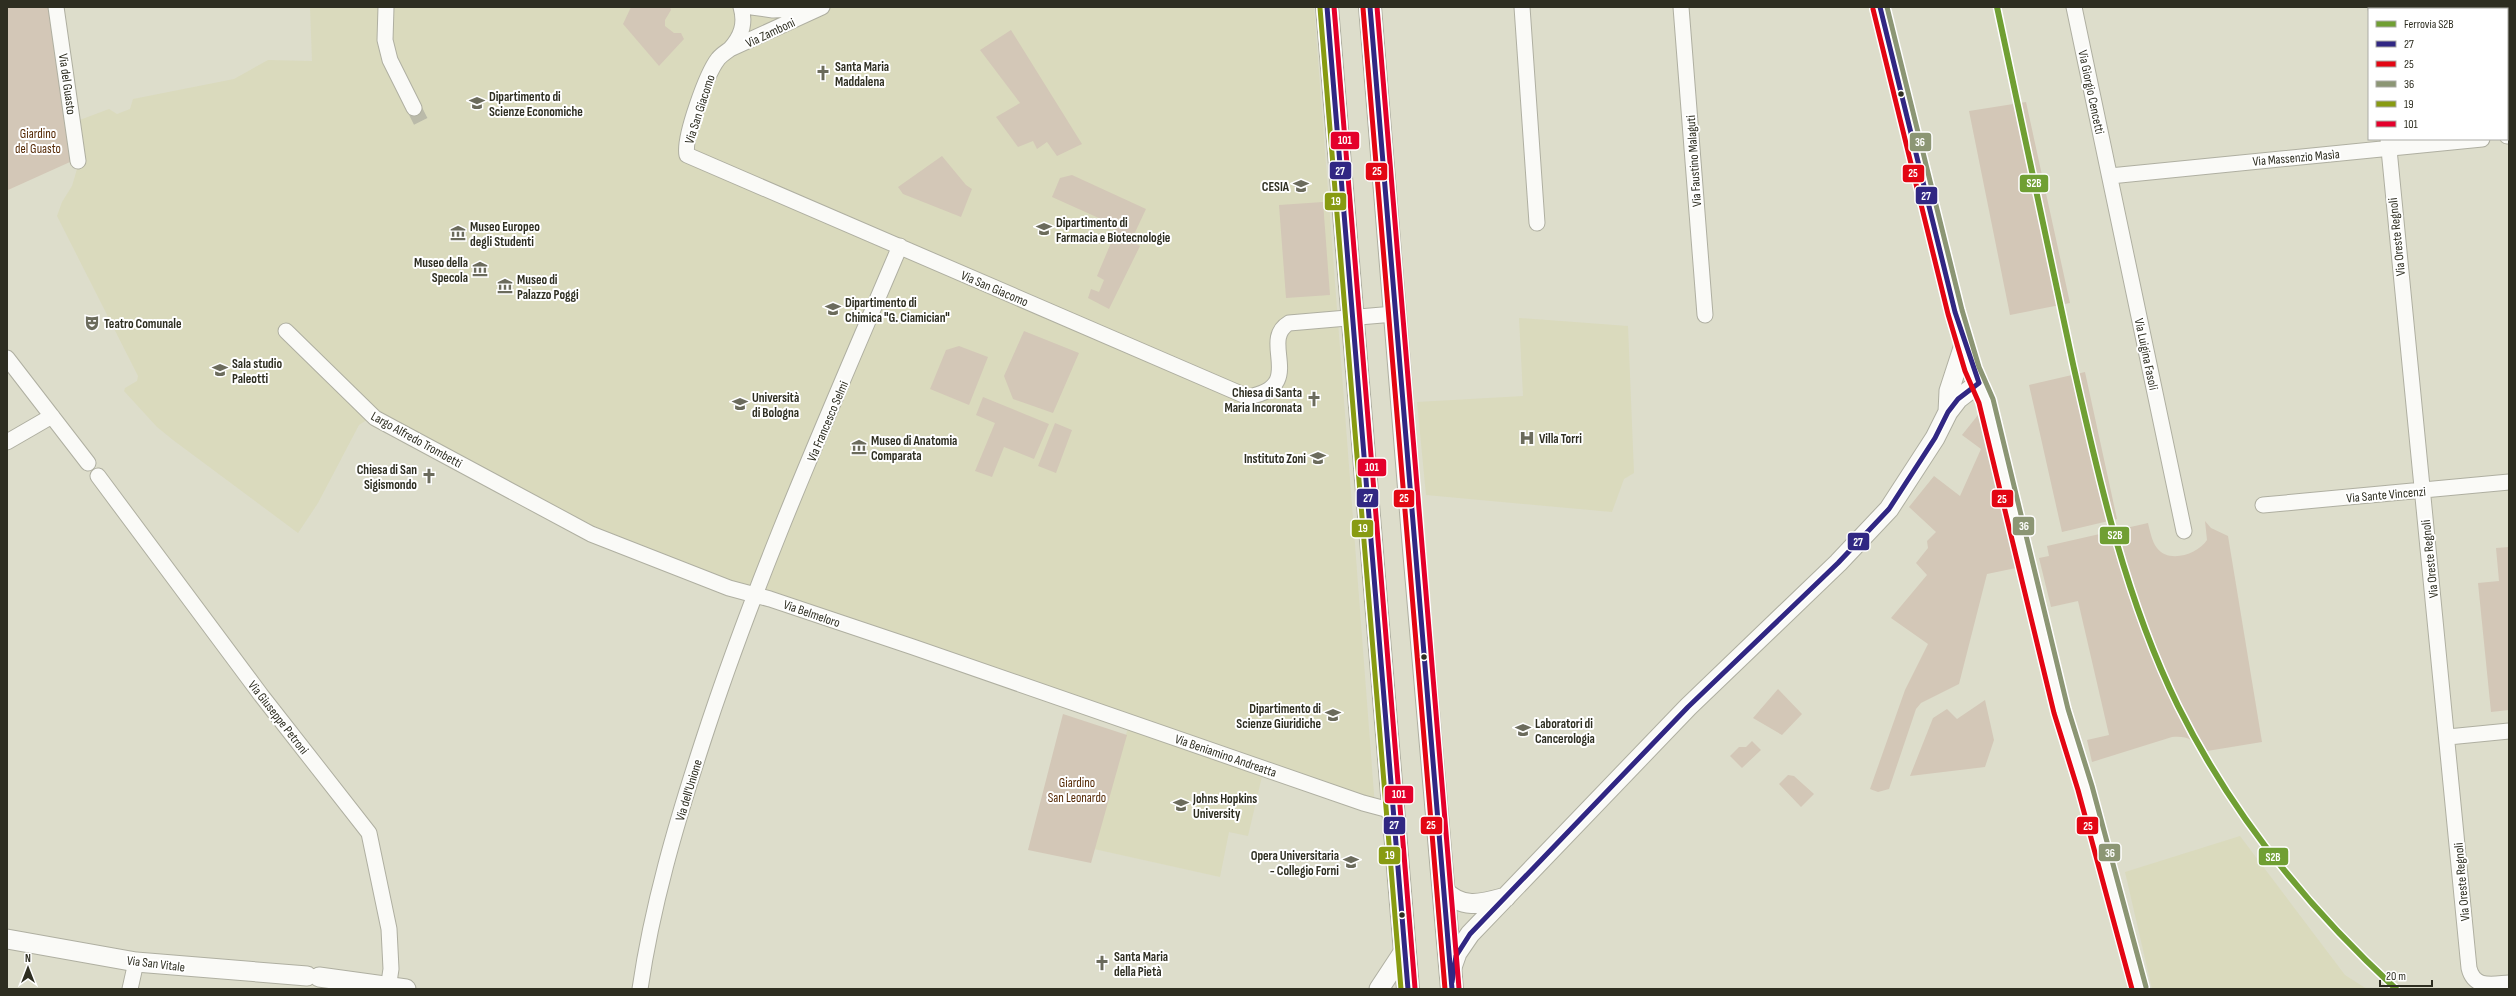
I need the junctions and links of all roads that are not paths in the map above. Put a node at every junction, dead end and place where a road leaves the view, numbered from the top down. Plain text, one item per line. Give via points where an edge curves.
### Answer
1 (56, 7) edge
2 (386, 7) edge
3 (741, 7) edge
4 (752, 7) edge
5 (822, 7) edge
6 (1327, 7) edge
7 (1370, 7) edge
8 (1522, 7) edge
9 (1681, 7) edge
10 (1880, 7) edge
11 (2074, 7) edge
12 (724, 54) junction
13 (414, 108) tunnel mouth
14 (2463, 140) edge
15 (2388, 144) edge
16 (78, 161) dead end
17 (2110, 176) junction
18 (1537, 223) dead end
19 (900, 246) junction
20 (1394, 314) junction
21 (1704, 315) dead end
22 (1353, 317) junction
23 (286, 331) dead end
24 (1964, 345) junction
25 (7, 358) edge
26 (1979, 383) junction
27 (1948, 412) junction
28 (52, 416) junction
29 (7, 442) edge
30 (88, 463) dead end
31 (98, 476) dead end
32 (2509, 482) edge
33 (2422, 491) junction
34 (2264, 505) dead end
35 (567, 521) joint
36 (2184, 531) dead end
37 (754, 595) junction
38 (1060, 697) joint
39 (2509, 731) edge
40 (2448, 737) junction
41 (1393, 811) junction
42 (1443, 889) junction
43 (1507, 897) junction
44 (7, 939) edge
45 (1404, 950) junction
46 (136, 962) junction
47 (1452, 979) edge
48 (2509, 983) edge
49 (344, 985) edge
50 (394, 988) edge
51 (130, 989) edge
52 (640, 989) edge
53 (1379, 989) edge
54 (1408, 989) edge
55 (2139, 989) edge

1 - 16 street, Via del Guasto
2 - 13 street via 385,40 390,60
3 - 12 street via 742,31 739,39
4 - 5 street, Via Zamboni via 773,10
5 - 12 street, Via Zamboni
6 - 22 main road
7 - 20 main road
8 - 18 street
9 - 21 street, Via Faustino Malaguti
10 - 24 street
11 - 17 street, Via Giorgio Cencetti
12 - 19 street, Via San Giacomo via 706,84 687,141 687,155
14 - 15 street, Via Massenzio Masìa
15 - 17 street, Via Massenzio Masìa
15 - 33 street, Via Oreste Regnoli
17 - 36 street, Via Luigina Fasoli
19 - 22 street, Via San Giacomo via 1248,396 1264,394 1275,386 1280,374 1278,340 1283,326 1289,322
19 - 37 street, Via Francesco Selmi
20 - 22 street, Via San Giacomo
20 - 42 main road
22 - 41 main road
23 - 35 street, Largo Alfredo Trombetti via 375,418
24 - 26 street
24 - 27 street via 1949,391
25 - 28 street
26 - 27 street via 1958,399
26 - 55 street via 1986,401 2061,711 2085,788
27 - 43 street via 1935,438 1889,509 1838,563 1688,707
28 - 29 street
28 - 30 street
31 - 50 street, Via Giuseppe Petroni via 369,833 389,929
32 - 33 street, Via Sante Vincenzi
33 - 34 street, Via Sante Vincenzi
33 - 40 street, Via Oreste Regnoli
35 - 37 street, Via Belmeloro via 622,547
37 - 38 street, Via Belmeloro
37 - 52 street, Via dell'Unione via 725,672 685,796 647,945
38 - 41 street, Via Beniamino Andreatta via 1363,803
39 - 40 street
40 - 48 street, Via Oreste Regnoli via 2469,968 2474,979 2484,984
41 - 45 main road
42 - 43 street via 1464,904 1475,905
42 - 47 main road
43 - 47 street via 1463,943
44 - 46 street, Via San Vitale
45 - 53 street
45 - 54 main road
46 - 49 street, Via San Vitale via 313,976
46 - 51 street
49 - 50 street, Via San Vitale

